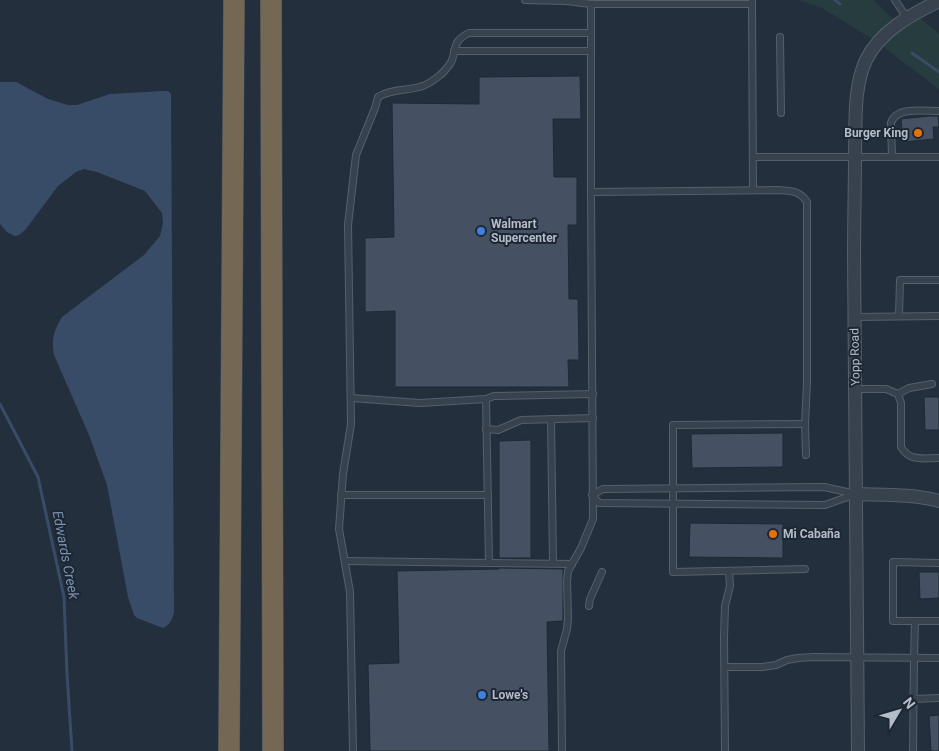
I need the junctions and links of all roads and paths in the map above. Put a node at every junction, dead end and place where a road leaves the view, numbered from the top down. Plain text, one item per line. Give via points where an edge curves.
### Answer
1 (234, 0) edge
2 (271, 0) edge
3 (525, 0) edge
4 (895, 0) edge
5 (939, 1) edge
6 (752, 2) edge
7 (591, 4) junction
8 (908, 18) junction
9 (591, 33) junction
10 (780, 38) dead end
11 (591, 51) junction
12 (454, 52) junction
13 (939, 111) edge
14 (781, 112) dead end
15 (753, 157) junction
16 (855, 157) junction
17 (892, 157) junction
18 (939, 157) edge
19 (753, 190) junction
20 (591, 192) junction
21 (939, 280) edge
22 (899, 316) junction
23 (939, 316) edge
24 (855, 317) junction
25 (932, 384) dead end
26 (856, 388) junction
27 (592, 394) junction
28 (898, 394) junction
29 (351, 398) junction
30 (486, 399) junction
31 (592, 418) junction
32 (551, 419) junction
33 (805, 424) junction
34 (486, 429) junction
35 (806, 455) dead end
36 (939, 458) edge
37 (673, 488) junction
38 (856, 494) junction
39 (341, 495) junction
40 (488, 495) junction
41 (592, 495) junction
42 (939, 501) edge
43 (673, 504) junction
44 (345, 561) junction
45 (489, 563) junction
46 (553, 563) junction
47 (939, 563) edge
48 (572, 564) junction
49 (805, 569) dead end
50 (729, 570) junction
51 (602, 572) dead end
52 (589, 606) dead end
53 (915, 621) junction
54 (939, 621) edge
55 (858, 658) junction
56 (914, 658) junction
57 (939, 658) edge
58 (724, 667) junction
59 (939, 698) edge
60 (913, 699) junction
61 (229, 751) edge
62 (274, 751) edge
63 (352, 751) edge
64 (562, 751) edge
65 (726, 751) edge
66 (858, 751) edge
67 (913, 751) edge

1 - 61 highway
2 - 62 highway
3 - 7 lane
4 - 8 lane
5 - 8 street, Yopp Road
6 - 7 lane
6 - 15 lane
7 - 9 lane
8 - 16 street, Yopp Road via 878,42 866,59 858,84
9 - 11 lane
9 - 12 lane via 469,33 461,37
10 - 14 lane
11 - 12 lane
11 - 20 lane
12 - 29 lane via 450,64 439,76 421,87 378,97 356,155 348,225
13 - 17 lane via 904,111 892,118
15 - 16 lane
15 - 19 lane
16 - 17 lane
16 - 24 street, Yopp Road
17 - 18 lane
19 - 20 lane
19 - 33 lane via 792,191 800,194 806,202
20 - 27 lane
21 - 22 lane via 900,280
22 - 23 lane
22 - 24 lane
24 - 26 street, Yopp Road
25 - 28 lane via 909,388
26 - 28 lane via 886,389
26 - 38 street, Yopp Road
27 - 30 lane via 494,396
27 - 31 lane
28 - 36 lane via 901,447 908,456
29 - 30 lane via 420,403
29 - 39 lane via 351,424
30 - 34 lane
31 - 32 lane
31 - 41 lane
32 - 34 lane via 521,420 498,430
32 - 46 lane
33 - 35 lane
33 - 37 lane via 673,425
34 - 40 lane
37 - 38 lane via 824,487
37 - 41 lane via 603,489
37 - 43 lane
38 - 42 street
38 - 43 lane via 825,505
38 - 55 street, Yopp Road
39 - 40 lane
39 - 44 lane via 339,529
40 - 45 lane
41 - 43 lane via 599,503
41 - 48 lane via 593,519
43 - 50 lane via 673,572
44 - 45 lane
44 - 63 lane via 350,592
45 - 46 lane
46 - 48 lane
47 - 53 lane via 893,562 892,621
48 - 64 lane via 567,581 568,624 561,651
49 - 50 lane
50 - 58 lane
51 - 52 lane
53 - 54 lane
53 - 56 lane
55 - 56 lane
55 - 58 lane via 798,658 762,667
55 - 66 street, Yopp Road
56 - 57 lane
56 - 60 lane
58 - 65 lane
59 - 60 lane
60 - 67 lane

